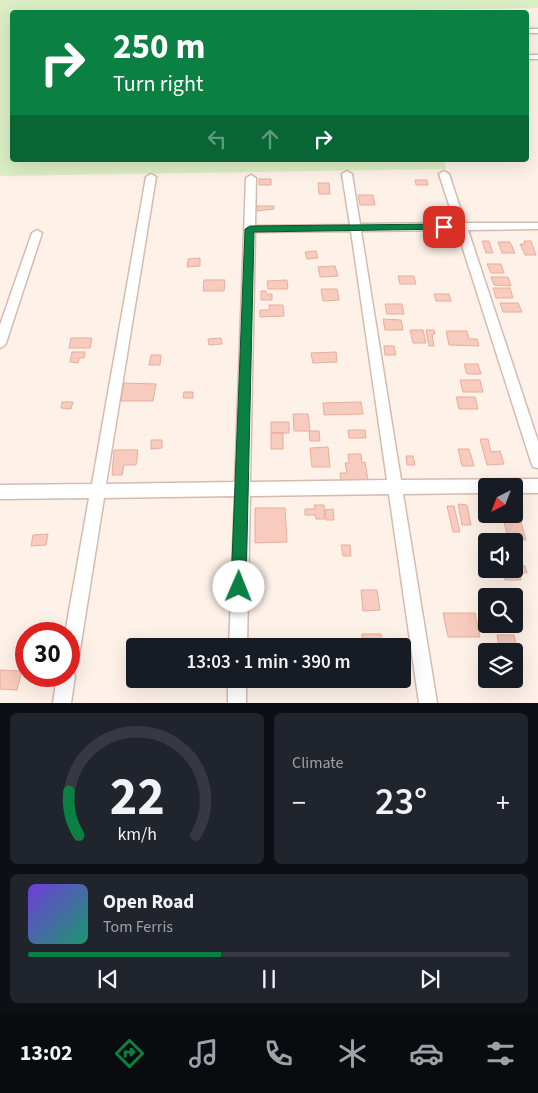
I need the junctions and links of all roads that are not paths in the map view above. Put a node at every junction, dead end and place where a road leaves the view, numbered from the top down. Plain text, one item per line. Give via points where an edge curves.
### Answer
1 (348, 174) dead end
2 (444, 174) dead end
3 (151, 177) dead end
4 (252, 178) dead end
5 (538, 226) edge
6 (462, 227) junction
7 (356, 228) junction
8 (250, 229) junction
9 (37, 233) dead end
10 (0, 342) edge
11 (538, 462) edge
12 (478, 486) edge
13 (523, 486) edge
14 (538, 486) edge
15 (395, 487) junction
16 (241, 489) junction
17 (98, 491) junction
18 (0, 492) edge
19 (76, 622) edge
20 (238, 638) edge
21 (64, 687) edge
22 (237, 688) edge
23 (62, 703) edge
24 (236, 703) edge
25 (428, 703) edge

1 - 7 street
2 - 6 street
3 - 17 street
4 - 8 street
5 - 6 street
6 - 7 street
6 - 11 street
7 - 8 street
7 - 15 street
8 - 16 street
9 - 10 street
12 - 15 street
13 - 14 street
15 - 16 street
15 - 25 street
16 - 17 street
16 - 20 street
17 - 18 street
17 - 19 street
21 - 23 street
22 - 24 street

